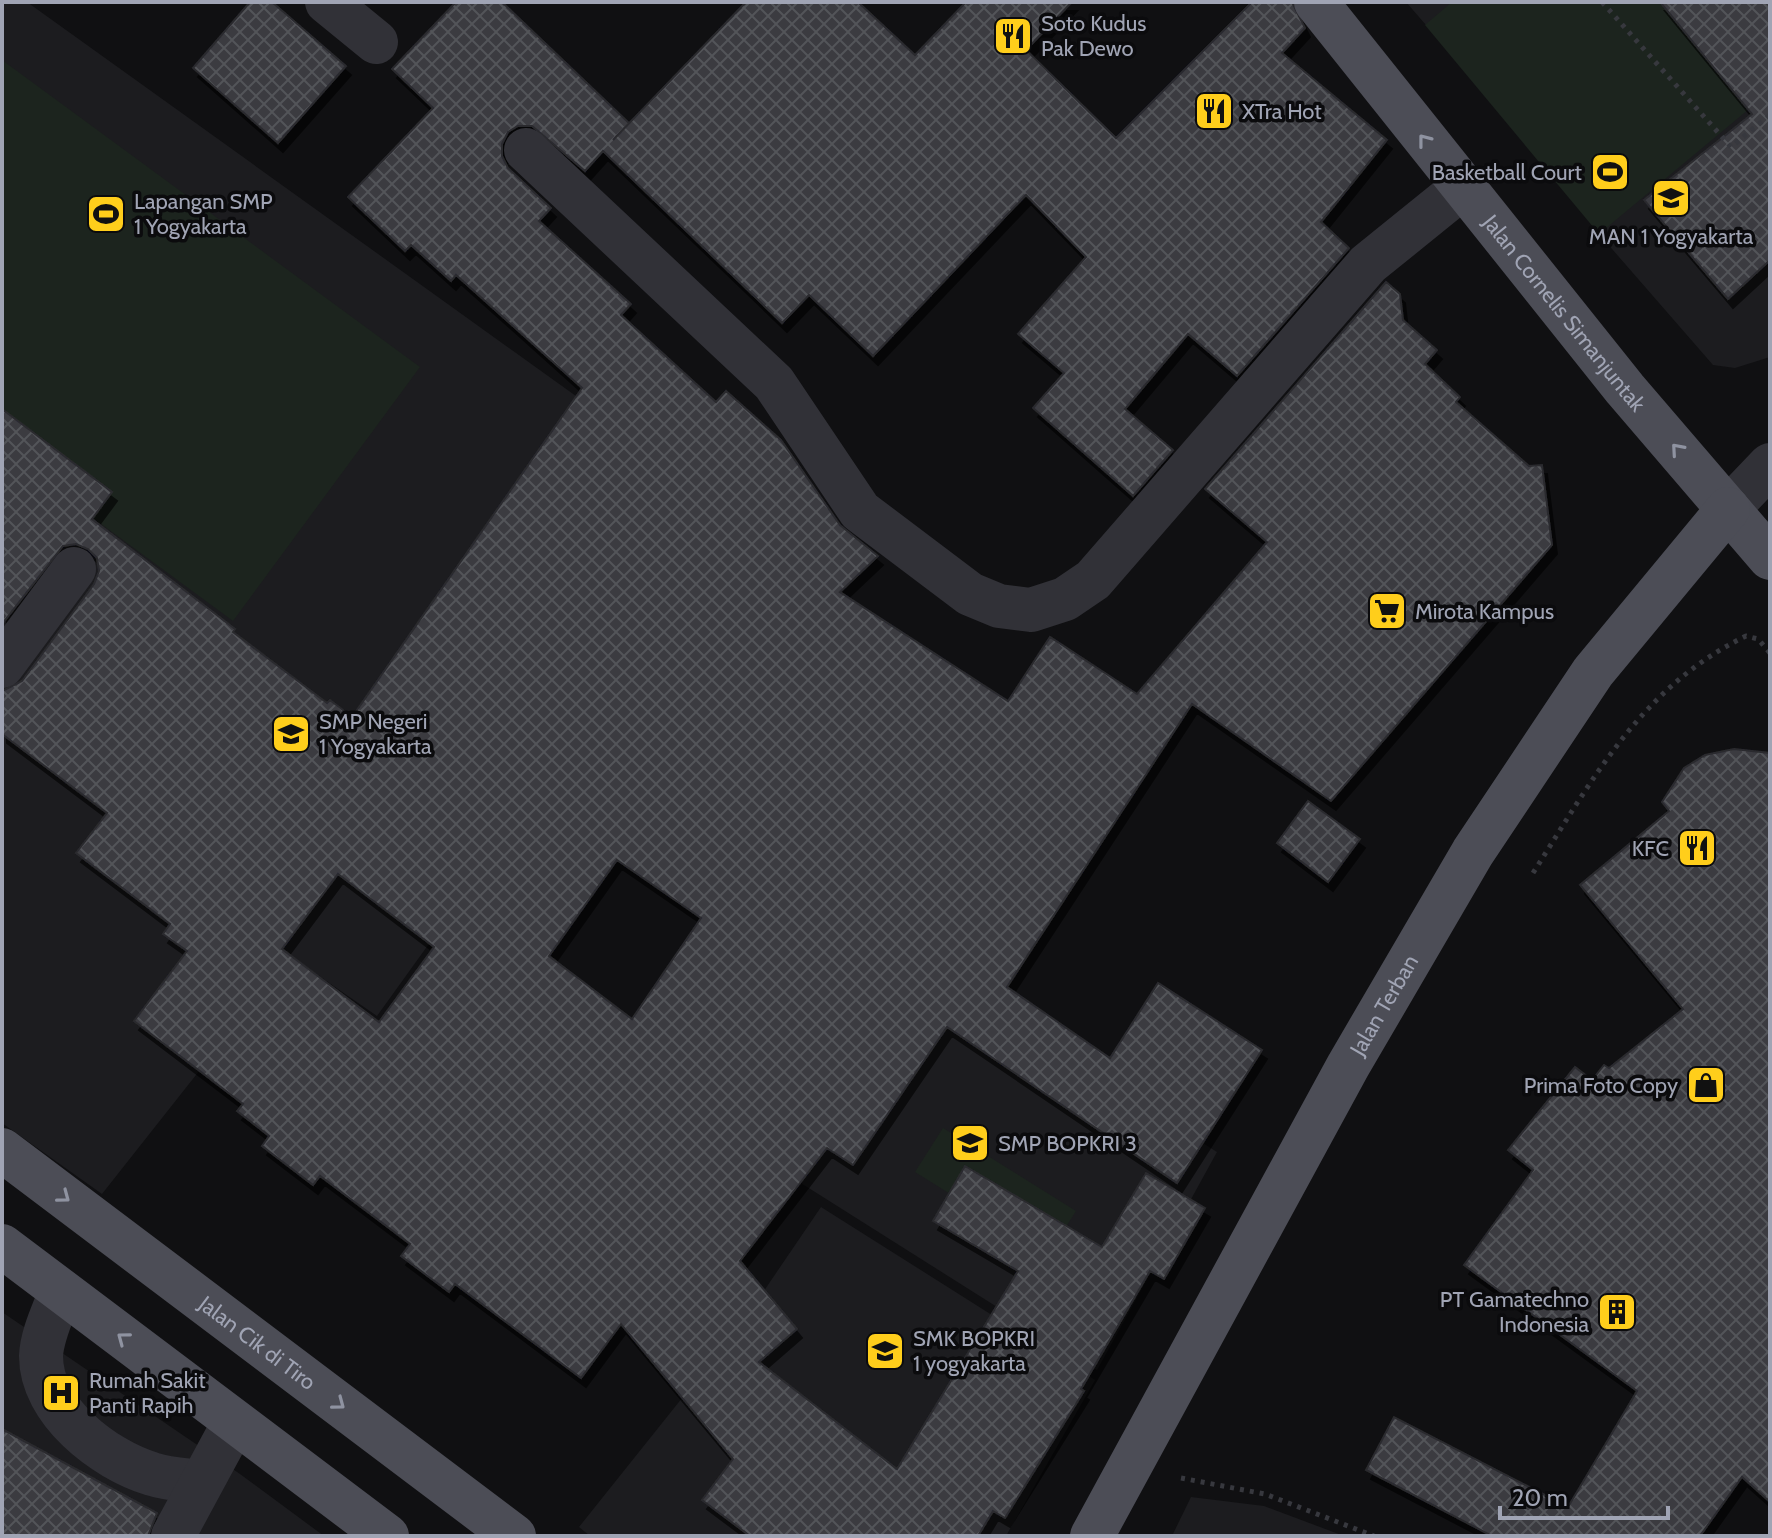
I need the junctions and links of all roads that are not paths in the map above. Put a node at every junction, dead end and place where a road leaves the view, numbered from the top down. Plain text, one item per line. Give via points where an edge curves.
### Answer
1 (327, 2) edge
2 (1316, 2) edge
3 (376, 42) dead end
4 (526, 150) dead end
5 (1462, 188) junction
6 (1770, 465) edge
7 (1728, 509) junction
8 (1770, 558) edge
9 (74, 569) dead end
10 (2, 666) edge
11 (2, 1150) edge
12 (2, 1246) edge
13 (61, 1291) junction
14 (234, 1423) junction
15 (200, 1482) junction
16 (185, 1531) edge
17 (387, 1536) edge
18 (514, 1536) edge
19 (1092, 1536) edge

1 - 3 street
5 -> 2 main road, Jalan Cornelis Simanjuntak
4 - 5 street via 774,383 860,511 970,594 999,606 1031,610 1065,599 1093,580 1368,264
7 -> 5 main road, Jalan Cornelis Simanjuntak
6 - 7 street
7 - 8 main road, Jalan Cornelis Simanjuntak
7 - 19 main road, Jalan Terban via 1593,672 1510,793 1355,1053
9 - 10 street
11 -> 18 main road, Jalan Cik di Tiro
12 - 13 main road
14 -> 13 main road
13 - 15 street via 41,1356 48,1390 63,1415 101,1448 151,1474
14 - 15 street
14 - 17 main road
15 - 16 street

